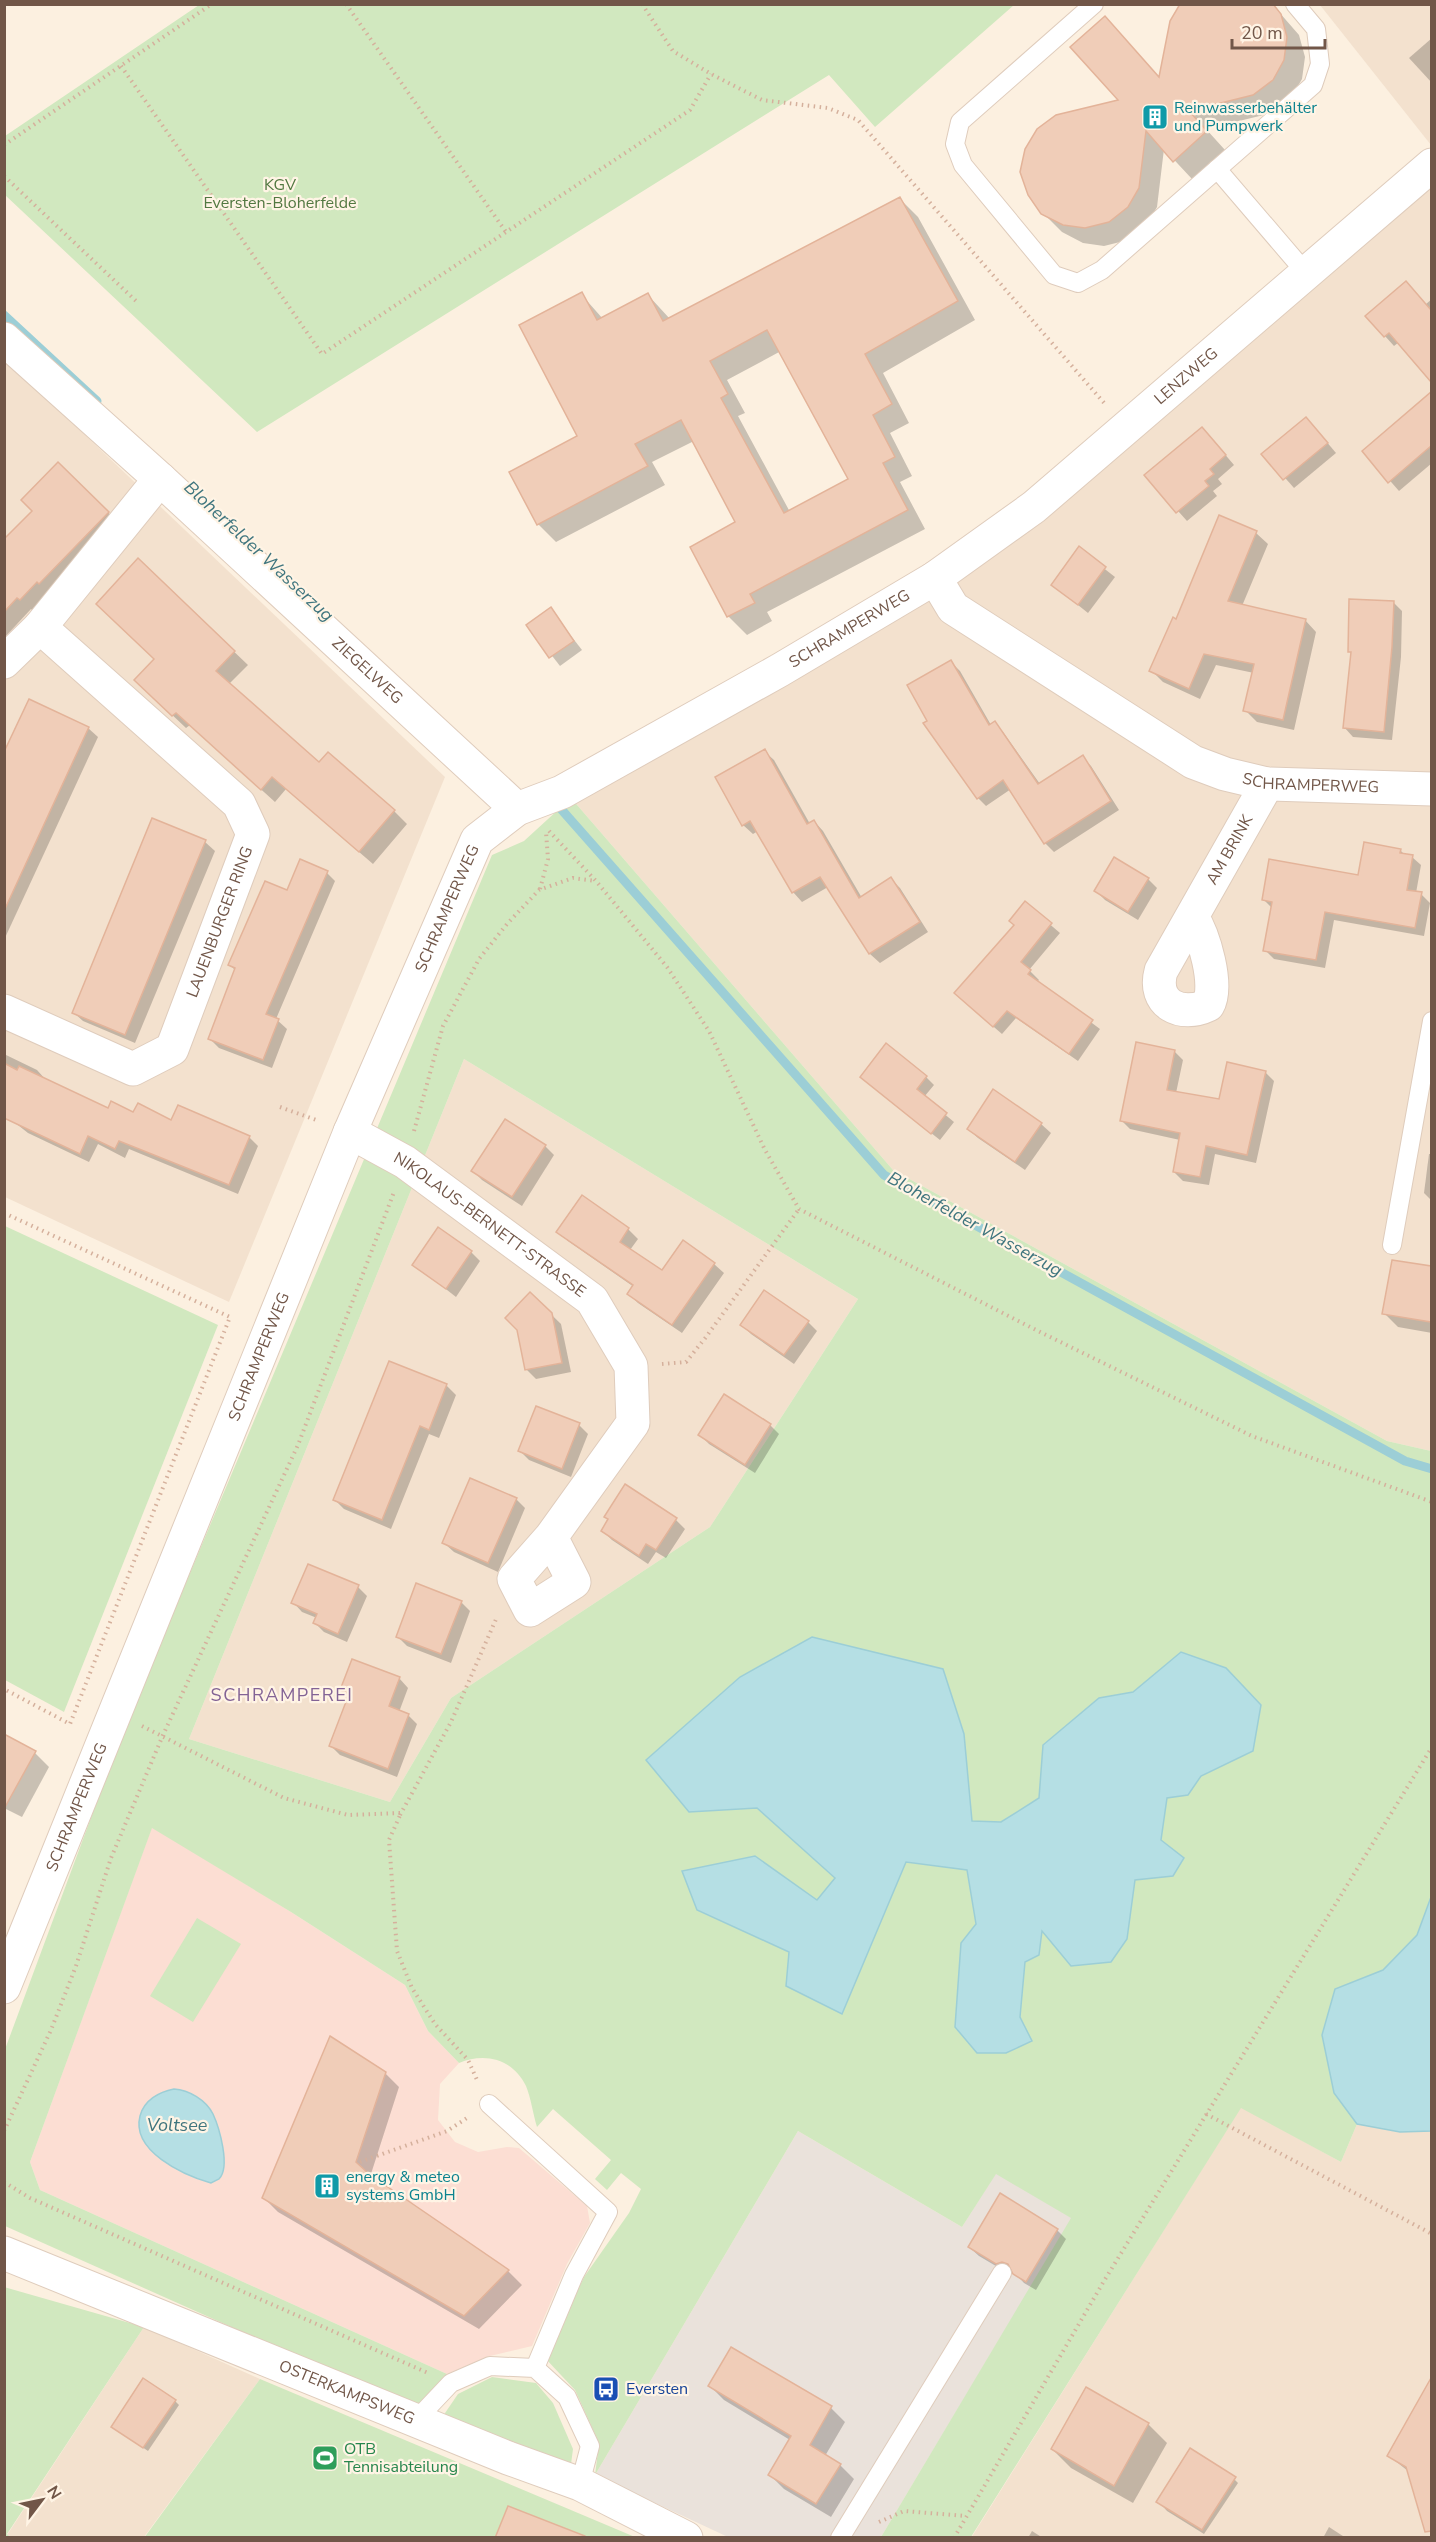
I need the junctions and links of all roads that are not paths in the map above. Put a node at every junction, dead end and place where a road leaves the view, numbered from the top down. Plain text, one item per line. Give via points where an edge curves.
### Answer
1 (1094, 4) edge
2 (1295, 4) edge
3 (1431, 165) edge
4 (1217, 170) junction
5 (1306, 273) junction
6 (4, 339) edge
7 (160, 478) junction
8 (935, 578) junction
9 (40, 627) junction
10 (4, 662) edge
11 (1267, 784) junction
12 (1431, 789) edge
13 (517, 808) junction
14 (1192, 917) dead end
15 (4, 1011) edge
16 (1431, 1021) edge
17 (350, 1132) junction
18 (1392, 1245) dead end
19 (550, 1538) junction
20 (4, 1987) edge
21 (489, 2104) road end
22 (4, 2253) edge
23 (1002, 2273) dead end
24 (535, 2368) junction
25 (416, 2420) junction
26 (580, 2484) junction
27 (687, 2538) edge
28 (840, 2538) edge

1 - 4 lane via 960,122 955,144 963,165 1054,275 1078,283 1102,270
2 - 4 lane via 1316,29 1320,64 1313,85
3 - 5 street, LENZWEG
4 - 5 lane
5 - 8 street, LENZWEG via 1034,507
6 - 7 street, ZIEGELWEG
7 - 9 street
7 - 13 street, ZIEGELWEG
8 - 11 street, SCHRAMPERWEG via 953,608 1193,762
8 - 13 street, SCHRAMPERWEG via 562,792
9 - 10 street
9 - 15 street, LAUENBURGER RING via 239,804 253,834 172,1049 133,1069
11 - 12 street, SCHRAMPERWEG
11 - 14 street, AM BRINK
13 - 17 street, SCHRAMPERWEG via 477,840
16 - 18 lane
17 - 19 street, NIKOLAUS-BERNETT-STRASSE via 405,1162 592,1300 631,1366 633,1424
17 - 20 street, SCHRAMPERWEG
19 - 19 street, NIKOLAUS-BERNETT-STRASSE via 514,1579 530,1610 574,1582
21 - 24 lane via 608,2212 574,2275
22 - 25 street, OSTERKAMPSWEG
23 - 28 lane
24 - 25 lane via 490,2366 451,2383
24 - 26 lane via 567,2397 590,2446
25 - 26 street, OSTERKAMPSWEG
26 - 27 street, OSTERKAMPSWEG

